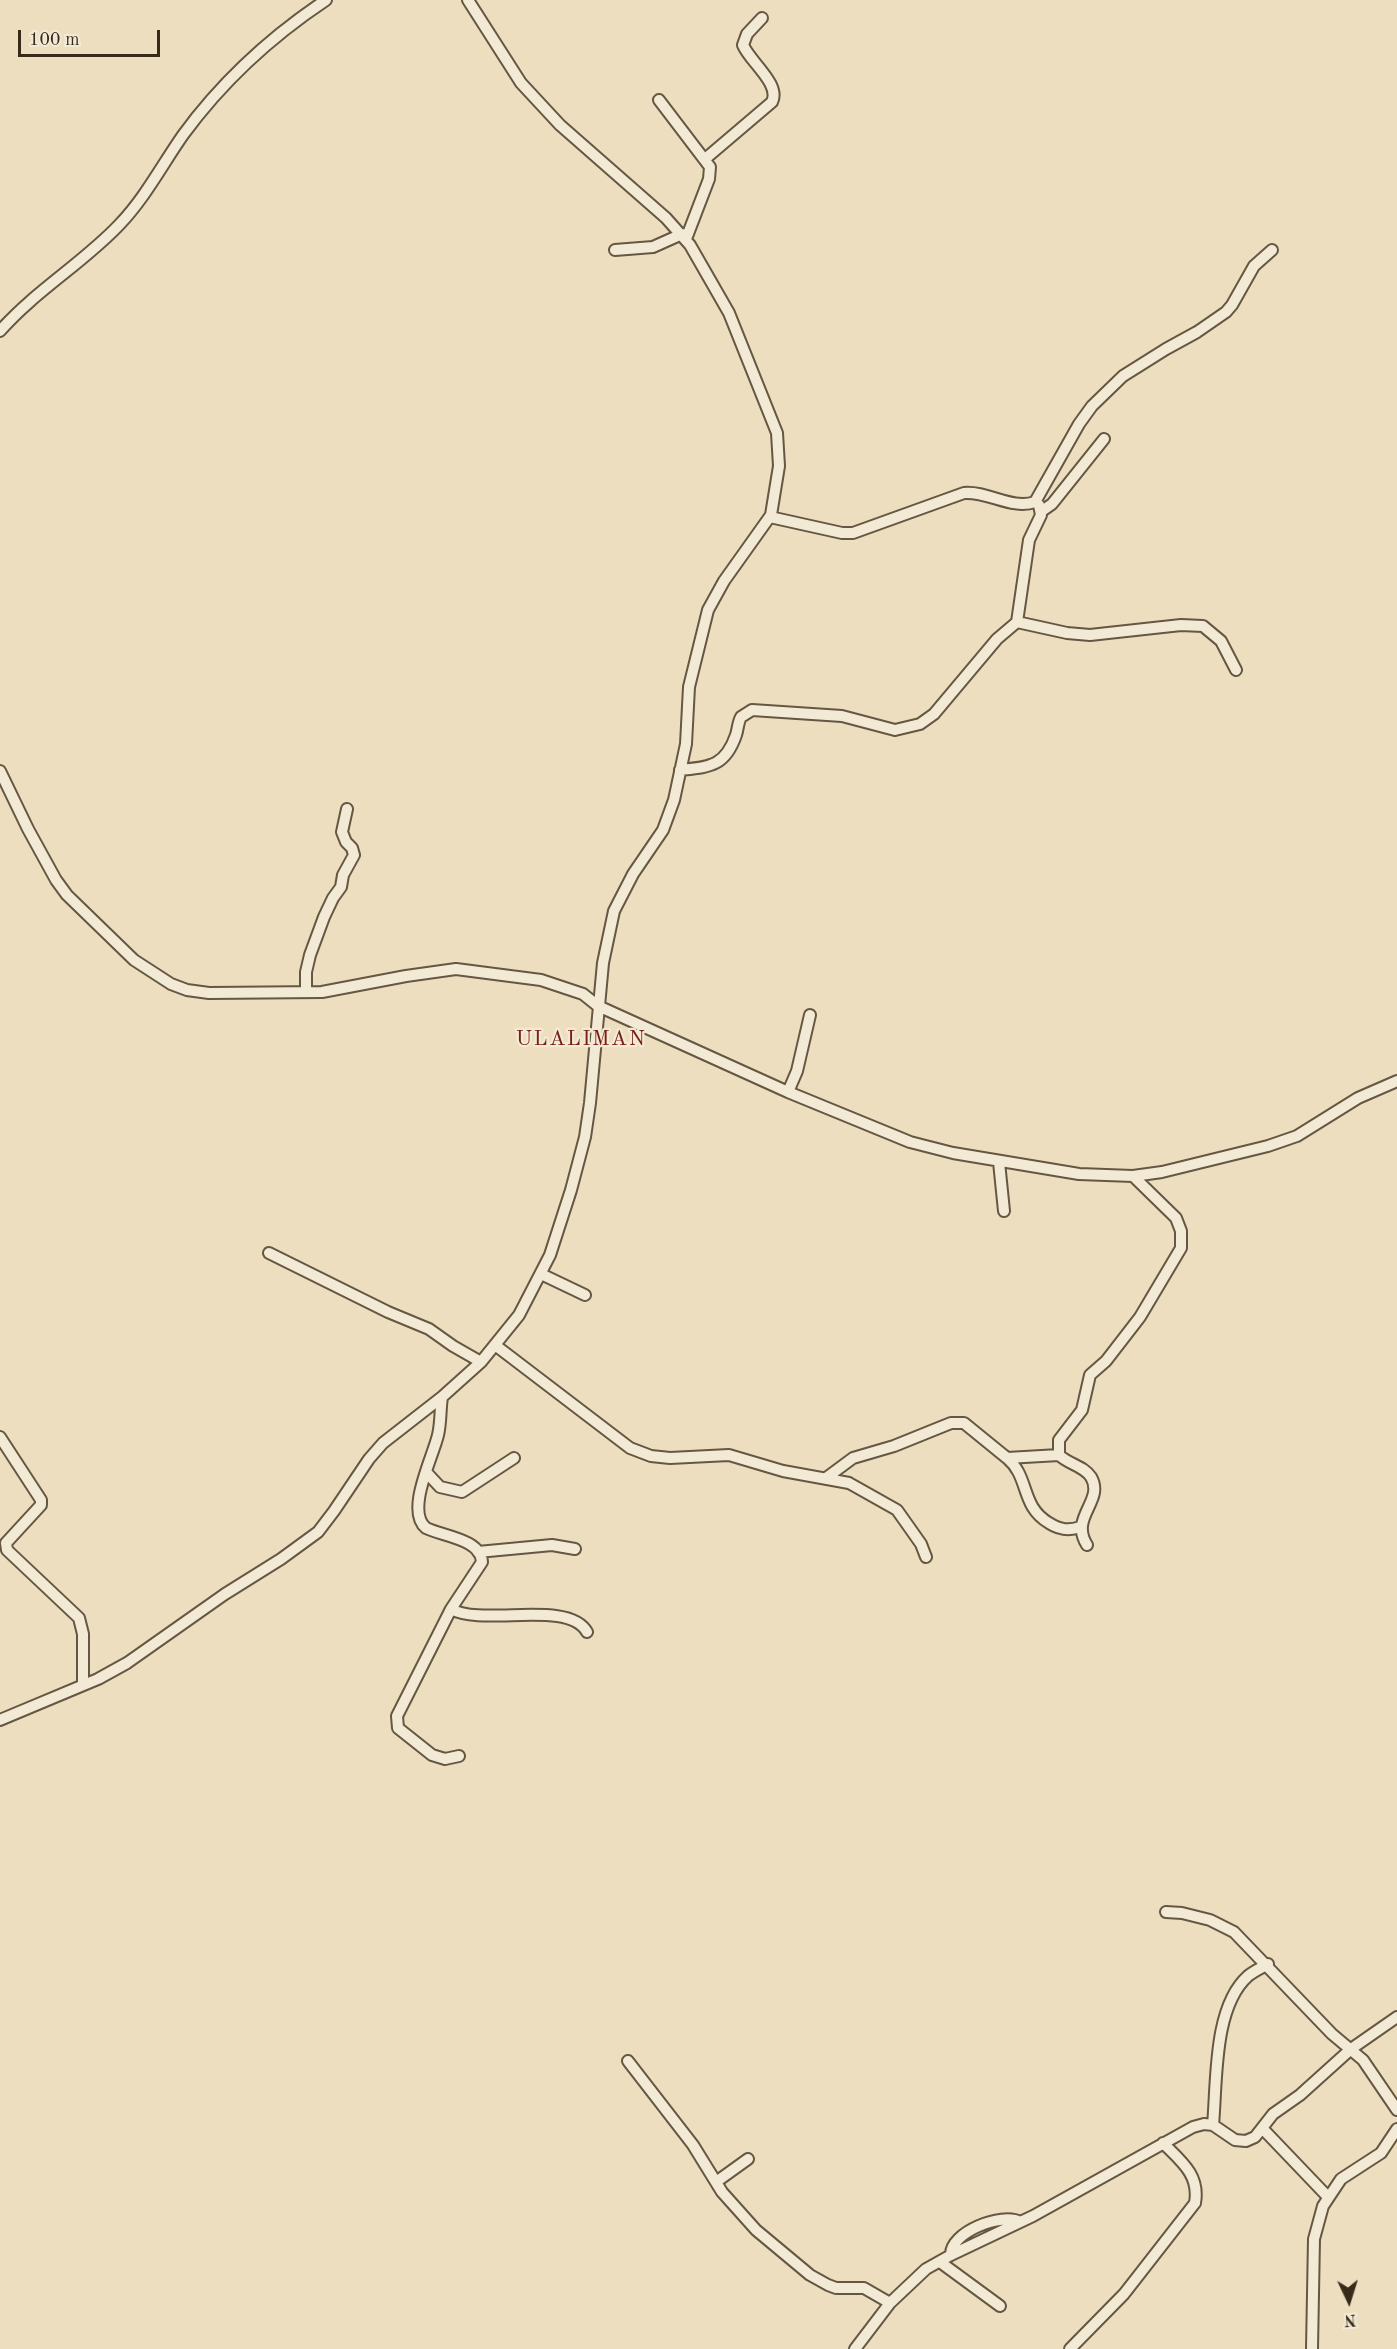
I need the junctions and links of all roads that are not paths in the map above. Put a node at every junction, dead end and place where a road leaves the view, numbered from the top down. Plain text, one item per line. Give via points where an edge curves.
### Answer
1 (326, 0) edge
2 (468, 0) edge
3 (762, 18) dead end
4 (658, 100) dead end
5 (705, 159) junction
6 (684, 237) junction
7 (615, 250) dead end
8 (1272, 250) dead end
9 (0, 331) edge
10 (1104, 439) dead end
11 (1038, 506) junction
12 (770, 517) junction
13 (1017, 622) junction
14 (1236, 670) dead end
15 (680, 770) junction
16 (0, 771) edge
17 (347, 809) dead end
18 (306, 992) junction
19 (598, 1006) junction
20 (810, 1015) dead end
21 (1397, 1081) edge
22 (788, 1092) junction
23 (999, 1162) junction
24 (1133, 1176) junction
25 (1004, 1211) dead end
26 (269, 1253) dead end
27 (542, 1274) junction
28 (585, 1295) dead end
29 (495, 1345) junction
30 (481, 1362) junction
31 (442, 1397) junction
32 (0, 1437) edge
33 (1059, 1455) junction
34 (514, 1458) dead end
35 (1007, 1458) junction
36 (426, 1472) junction
37 (826, 1478) junction
38 (1080, 1527) junction
39 (1087, 1545) dead end
40 (575, 1550) dead end
41 (478, 1552) junction
42 (926, 1557) dead end
43 (452, 1609) junction
44 (587, 1632) dead end
45 (83, 1684) junction
46 (0, 1720) edge
47 (459, 1756) dead end
48 (1166, 1912) dead end
49 (1268, 1964) junction
50 (1397, 2017) edge
51 (1351, 2049) junction
52 (628, 2061) dead end
53 (1397, 2110) edge
54 (1213, 2125) junction
55 (1262, 2128) junction
56 (1397, 2129) edge
57 (1163, 2144) junction
58 (748, 2159) dead end
59 (716, 2182) junction
60 (1328, 2197) junction
61 (940, 2262) junction
62 (890, 2303) junction
63 (1000, 2306) dead end
64 (855, 2349) edge
65 (1070, 2349) edge
66 (1312, 2349) edge

1 - 9 street via 280,34 222,88 183,135 135,207 92,253
2 - 6 street via 520,84
3 - 5 street via 747,34 743,45 772,87 772,102
4 - 5 street
5 - 6 street via 710,179
6 - 7 street via 653,247
6 - 12 street via 729,313 777,433 779,466
8 - 11 street via 1254,266 1226,312 1123,376 1092,406
10 - 11 street via 1052,504
11 - 12 street via 964,493 853,533
11 - 13 street via 1038,523 1029,540
12 - 15 street via 708,610 690,687
13 - 14 street via 1078,635 1203,626 1221,641
13 - 15 street via 990,646 934,714 920,724 895,730 842,716 752,710 741,717 723,759 708,767
15 - 19 street via 663,830 614,911
16 - 18 street via 61,887 146,970 187,990
17 - 18 street via 342,832 354,855 310,955
18 - 19 street via 456,969 541,980 583,994
19 - 22 street
19 - 27 street via 597,1047 585,1137 559,1230
20 - 22 street
21 - 24 street via 1358,1098 1282,1142
22 - 23 street via 910,1142
23 - 24 street via 1079,1174
23 - 25 street
24 - 33 street via 1176,1218 1181,1248 1140,1317 1090,1375 1082,1410 1059,1440
26 - 30 street via 429,1329
27 - 28 street
27 - 29 street via 519,1315
29 - 30 street
29 - 37 street via 639,1452 670,1458 722,1454
30 - 31 street
31 - 36 street via 439,1432
31 - 45 street via 383,1443 318,1532 127,1663
32 - 45 street via 41,1500 41,1505 6,1543 7,1550 79,1618 83,1634
33 - 35 street
33 - 38 street via 1086,1472 1093,1484 1094,1493
34 - 36 street via 462,1492 440,1487
35 - 37 street via 964,1423 951,1423 853,1458
35 - 38 street via 1019,1470 1036,1515 1064,1530
36 - 41 street via 418,1510 422,1524
37 - 42 street via 849,1483 897,1510
38 - 39 street
40 - 41 street via 552,1545
41 - 43 street via 479,1568
43 - 44 street via 465,1615 575,1620
43 - 47 street via 396,1722 403,1734 432,1755 445,1759
45 - 46 street
48 - 49 street via 1225,1927
49 - 51 street
49 - 54 street via 1247,1977 1230,2004 1218,2045
50 - 51 street
51 - 53 street via 1377,2078
51 - 55 street via 1273,2114
52 - 59 street via 693,2145
54 - 55 street via 1238,2140 1255,2137
54 - 57 street via 1193,2127
55 - 60 street
56 - 60 street via 1381,2153 1341,2179
57 - 61 street
57 - 65 street via 1187,2166 1195,2203 1124,2294
58 - 59 street
59 - 62 street via 756,2230 810,2274 836,2288 864,2288
60 - 66 street via 1314,2239
61 - 62 street via 926,2269
61 - 63 street
62 - 64 street

